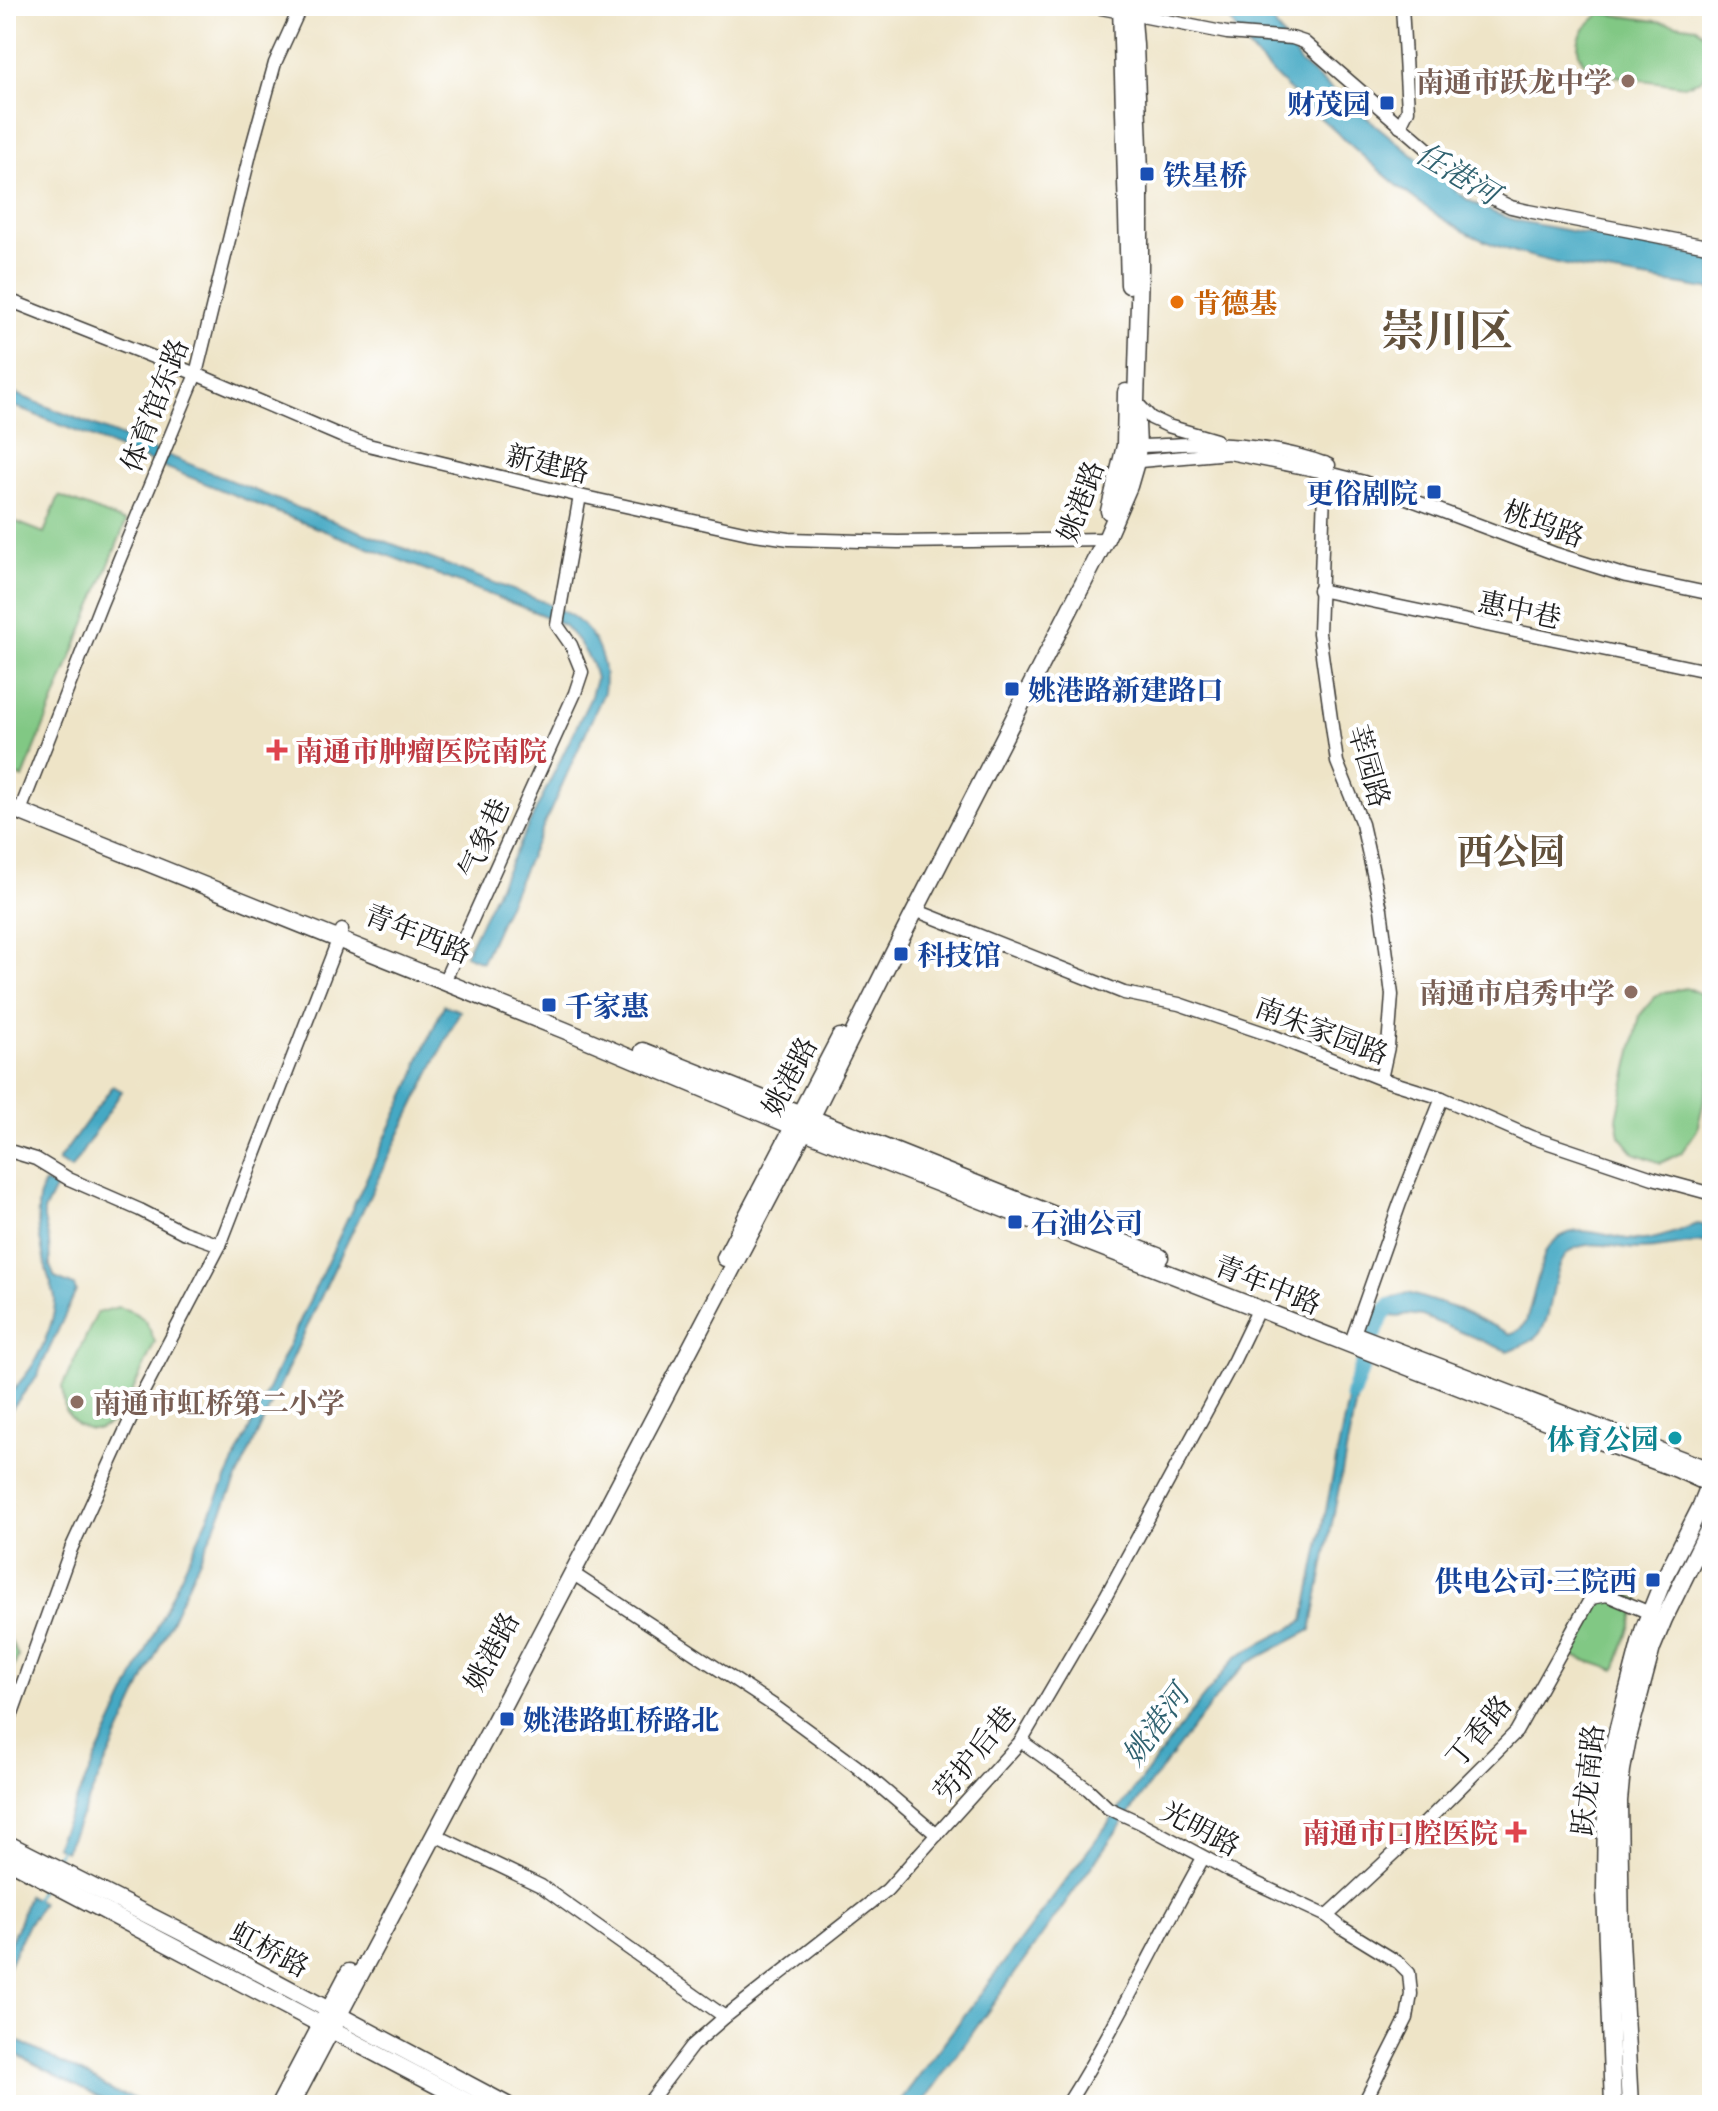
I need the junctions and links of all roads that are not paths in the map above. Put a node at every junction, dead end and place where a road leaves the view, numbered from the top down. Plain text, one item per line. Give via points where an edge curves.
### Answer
1 (301, 6) edge
2 (1091, 6) edge
3 (1402, 6) edge
4 (1127, 10) edge
5 (1400, 126) junction
6 (1712, 247) edge
7 (6, 299) edge
8 (196, 374) junction
9 (1136, 402) junction
10 (1231, 445) junction
11 (1130, 454) junction
12 (1325, 468) junction
13 (580, 496) junction
14 (1102, 539) junction
15 (1319, 590) junction
16 (1712, 594) edge
17 (1712, 672) edge
18 (6, 796) edge
19 (17, 807) edge
20 (915, 910) junction
21 (340, 935) junction
22 (448, 973) junction
23 (1381, 1079) junction
24 (1442, 1098) junction
25 (801, 1122) junction
26 (6, 1150) edge
27 (1712, 1194) edge
28 (220, 1245) junction
29 (1259, 1308) junction
30 (1353, 1339) junction
31 (1711, 1479) edge
32 (1712, 1522) edge
33 (572, 1573) junction
34 (1650, 1613) junction
35 (6, 1730) edge
36 (1021, 1741) junction
37 (435, 1835) junction
38 (937, 1835) junction
39 (6, 1843) edge
40 (1203, 1858) junction
41 (6, 1859) edge
42 (48, 1873) junction
43 (1327, 1916) junction
44 (725, 2017) junction
45 (329, 2019) junction
46 (279, 2105) edge
47 (291, 2105) edge
48 (474, 2105) edge
49 (507, 2105) edge
50 (647, 2105) edge
51 (1067, 2105) edge
52 (1363, 2105) edge
53 (1613, 2105) edge
54 (1630, 2105) edge

1 - 8 street, 体育馆东路 via 275,63
2 - 4 street
3 - 5 street via 1408,110
4 - 5 street via 1227,33 1304,42
4 - 9 main road, 姚港路 via 1140,173
4 - 11 main road, 姚港路
5 - 6 street via 1467,183 1511,207
7 - 8 street, 新建路
8 - 13 street, 新建路 via 368,445
8 - 19 street, 体育馆东路
9 - 10 street via 1168,426
9 - 11 main road, 姚港路
10 - 11 street, 桃坞路 via 1196,443
10 - 12 street, 桃坞路 via 1282,453
11 - 12 street, 桃坞路 via 1229,453
11 - 14 main road, 姚港路 via 1129,486
12 - 15 street, 莘园路
12 - 16 street, 桃坞路 via 1570,558
13 - 14 street, 新建路 via 789,539
13 - 22 street, 气象巷 via 557,625 582,672
14 - 20 main road, 姚港路
14 - 25 main road, 姚港路
15 - 17 street, 惠中巷
15 - 23 street, 莘园路 via 1319,633 1337,762 1362,824 1381,909 1392,995
18 - 19 main road, 青年西路
19 - 21 main road, 青年西路
20 - 23 street, 南朱家园路 via 1124,993 1179,1004
20 - 25 main road, 姚港路
21 - 22 main road, 青年西路
21 - 25 main road, 青年西路
21 - 28 street
22 - 25 main road, 青年西路
23 - 24 street, 南朱家园路
24 - 27 street, 南朱家园路 via 1531,1137
24 - 30 street
25 - 29 main road, 青年中路
25 - 30 main road, 青年中路
25 - 33 main road, 姚港路
25 - 45 main road, 姚港路 via 740,1227
26 - 28 street
28 - 35 street via 144,1390 71,1549
29 - 30 main road, 青年中路
29 - 36 street, 劳护后巷 via 1144,1527
30 - 31 main road, 青年中路 via 1559,1426
31 - 34 main road, 跃龙南路
32 - 54 main road, 跃龙南路 via 1652,1648 1622,1770 1621,1940
33 - 37 main road, 姚港路
33 - 38 street via 773,1705
34 - 43 street, 丁香路 via 1607,1595 1591,1598 1516,1732
34 - 53 main road, 跃龙南路 via 1614,1743 1606,1801
36 - 38 street, 劳护后巷
36 - 40 street, 光明路 via 1108,1808
37 - 44 street via 541,1886
37 - 45 main road, 姚港路
38 - 44 street, 劳护后巷 via 887,1890
39 - 42 main road, 虹桥路
40 - 43 street, 光明路
40 - 51 street
41 - 42 main road, 虹桥路
42 - 45 main road, 虹桥路
43 - 52 street, 光明路 via 1409,1973 1407,2018
44 - 50 street, 劳护后巷 via 692,2046
45 - 46 main road, 姚港路
45 - 47 main road, 姚港路
45 - 48 main road, 虹桥路
45 - 49 main road, 虹桥路

